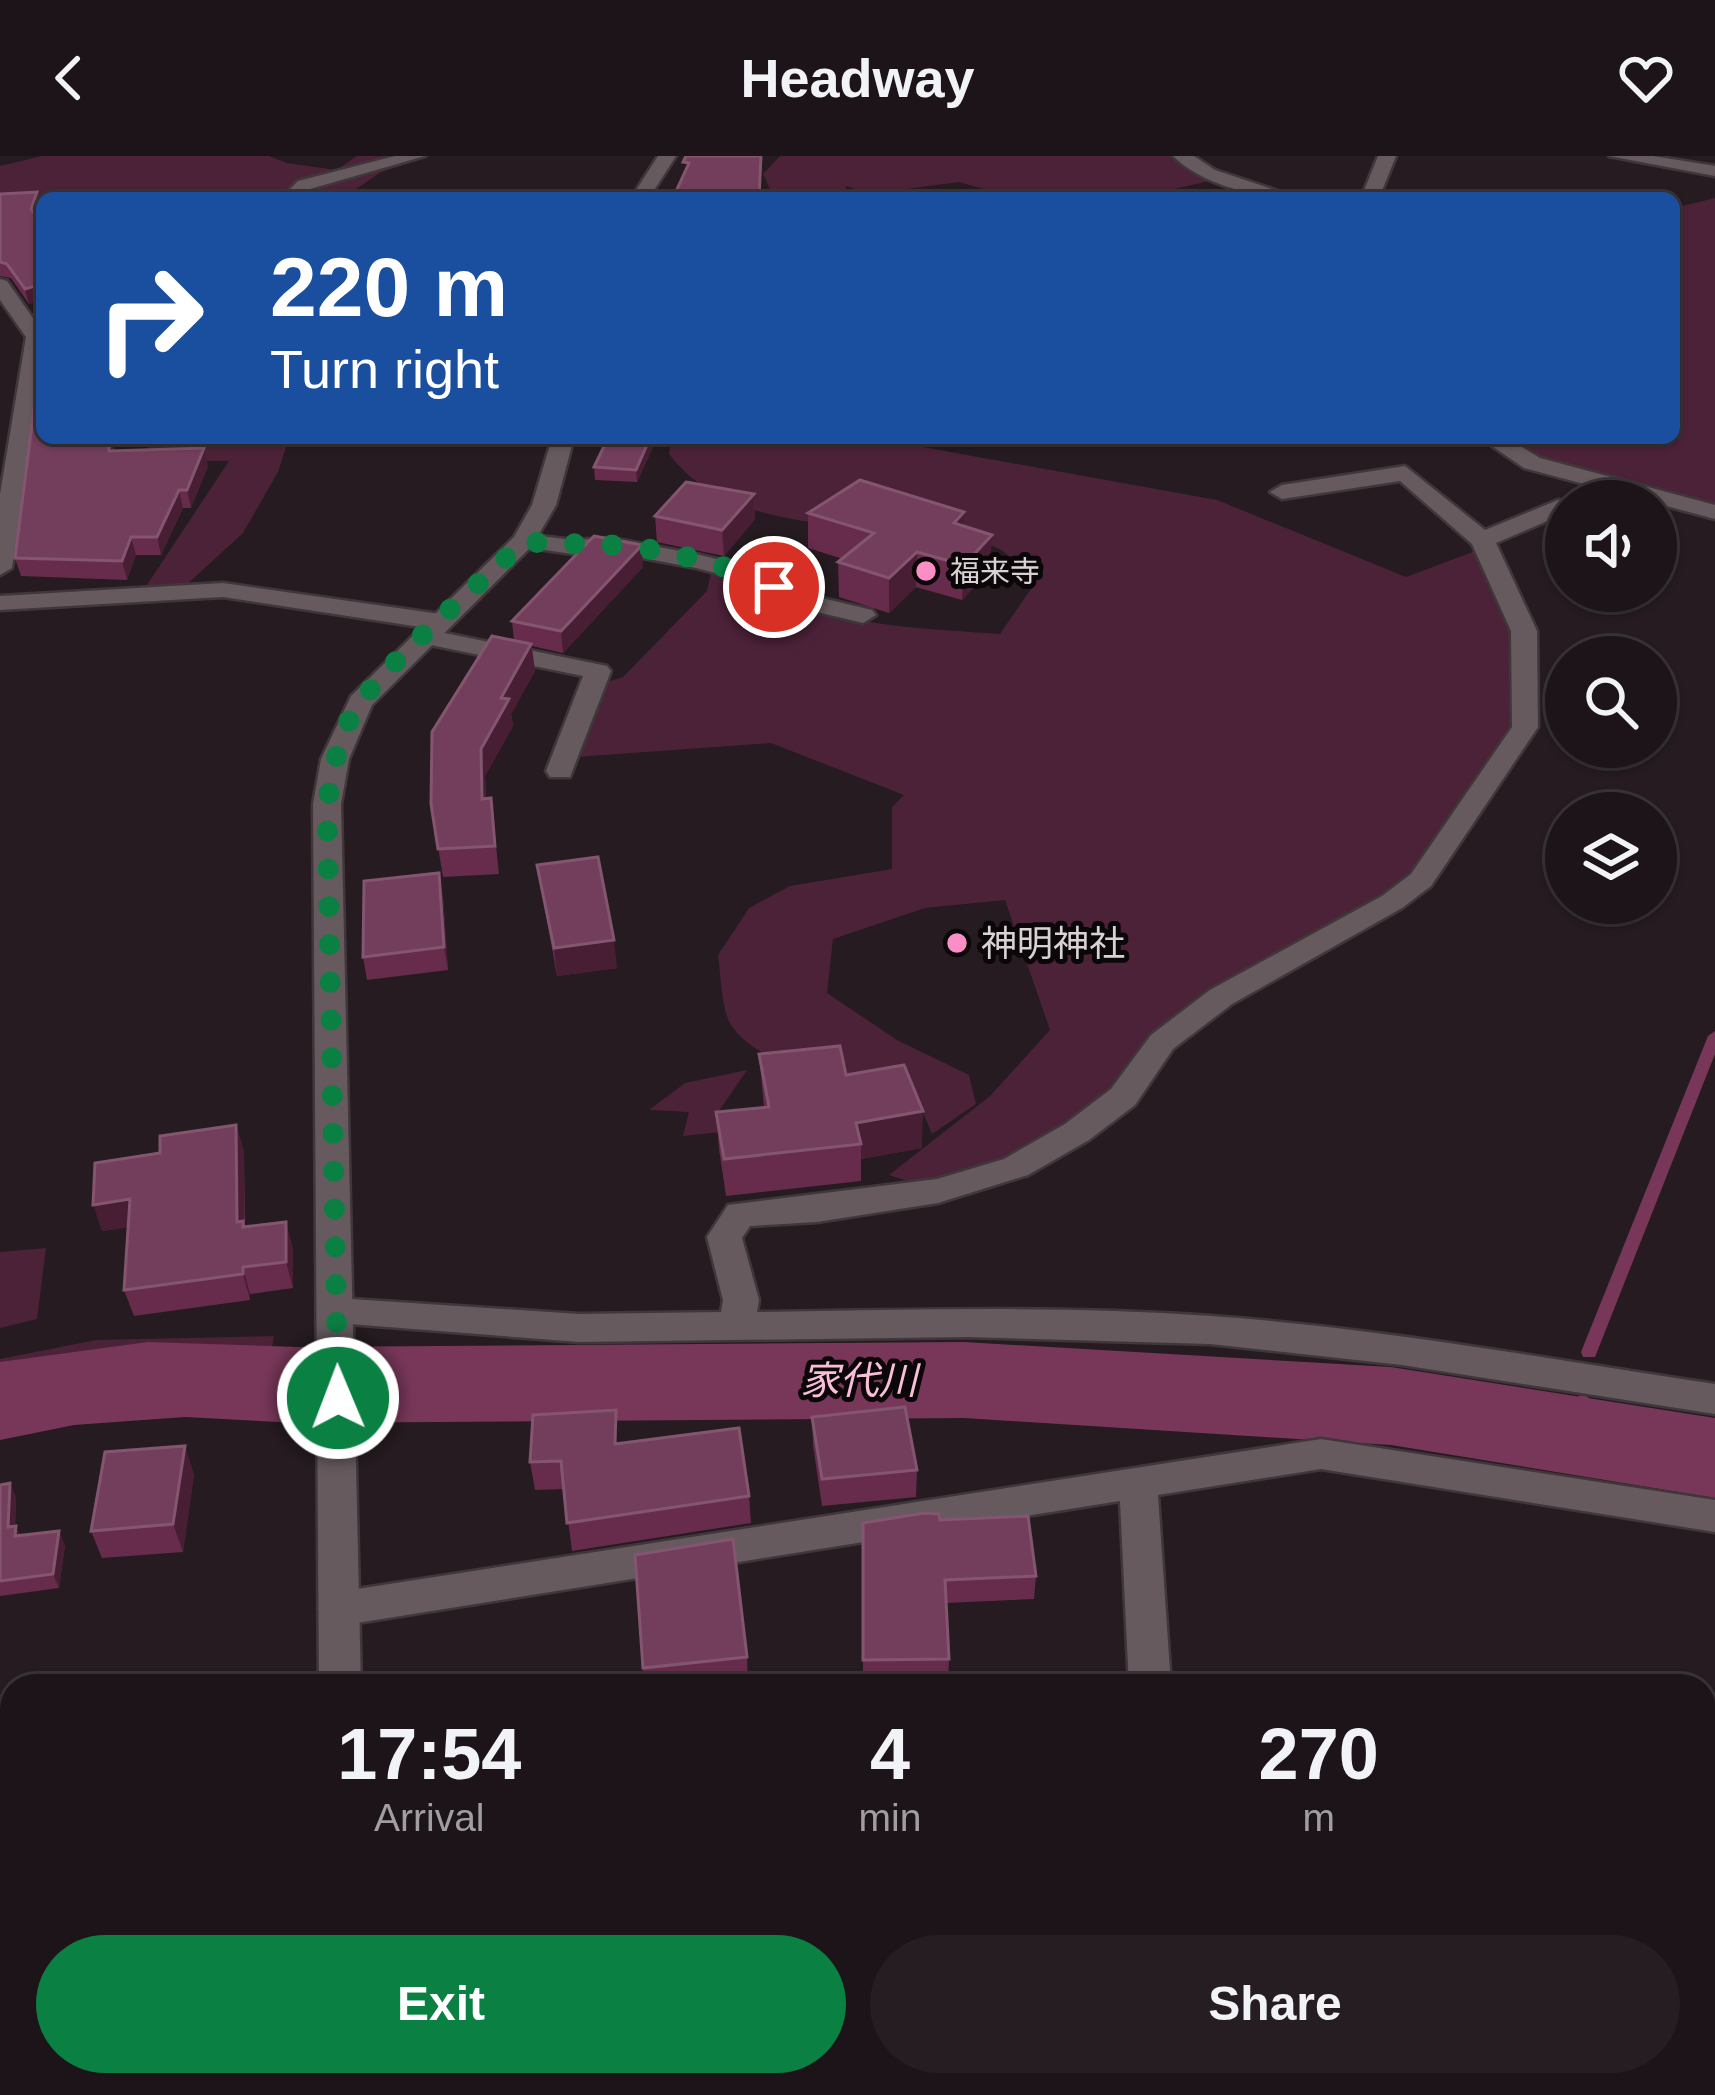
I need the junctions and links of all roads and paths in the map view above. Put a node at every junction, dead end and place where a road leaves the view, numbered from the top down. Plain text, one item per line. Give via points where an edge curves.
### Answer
1 (416, 156) edge
2 (667, 156) edge
3 (1182, 156) edge
4 (1387, 156) edge
5 (1618, 156) edge
6 (1715, 171) edge
7 (296, 192) edge
8 (644, 192) edge
9 (1270, 192) edge
10 (1372, 192) edge
11 (0, 285) edge
12 (36, 337) edge
13 (36, 359) edge
14 (560, 444) edge
15 (1501, 444) edge
16 (1595, 480) edge
17 (1282, 492) dead end
18 (1677, 502) edge
19 (1715, 512) edge
20 (1545, 514) edge
21 (1482, 540) junction
22 (524, 541) junction
23 (0, 568) edge
24 (0, 603) edge
25 (863, 615) dead end
26 (432, 630) junction
27 (560, 771) dead end
28 (337, 1322) junction
29 (736, 1326) junction
30 (1715, 1399) edge
31 (1138, 1484) junction
32 (1715, 1516) edge
33 (338, 1609) junction
34 (340, 1674) edge
35 (1149, 1674) edge

1 - 7 street
2 - 8 street
3 - 9 street via 1209,174
4 - 10 street
5 - 6 street
11 - 12 street
13 - 23 street
14 - 22 street via 544,505
15 - 16 street via 1532,463
17 - 21 street via 1405,473
18 - 19 street
20 - 21 street
21 - 29 street via 1524,631 1526,727 1421,880 1221,997 1162,1042 1123,1097 1016,1167 938,1191 740,1214 724,1237 741,1300
22 - 25 street via 611,544 695,561
22 - 26 street
24 - 26 street via 223,590
26 - 27 street via 598,671
26 - 28 street via 349,720 327,805
28 - 29 street
28 - 33 street
29 - 30 street via 1210,1330
31 - 32 street via 1321,1454
31 - 33 street
31 - 35 street
33 - 34 street

